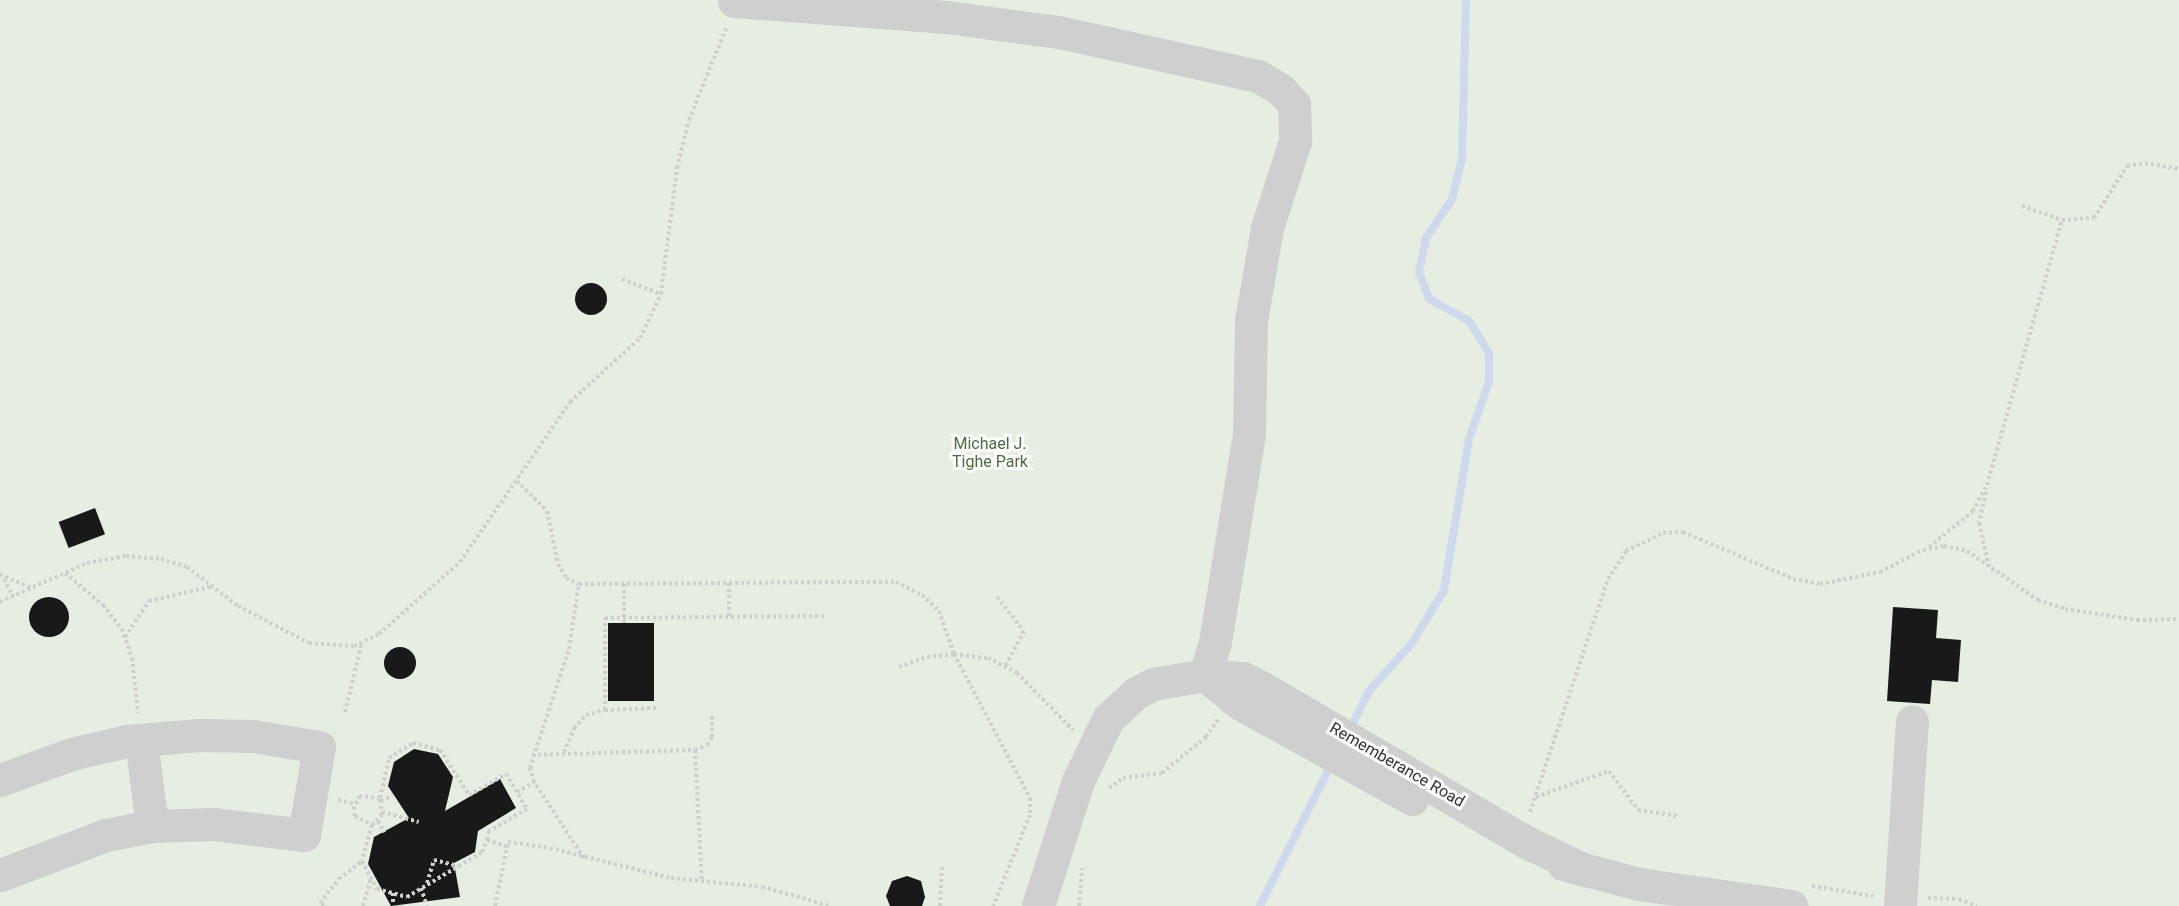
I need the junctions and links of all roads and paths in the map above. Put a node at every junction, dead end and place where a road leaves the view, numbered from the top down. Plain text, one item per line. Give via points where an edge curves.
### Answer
1 (734, 1) edge
2 (2179, 169) edge
3 (2022, 206) dead end
4 (2062, 220) junction
5 (622, 279) dead end
6 (661, 294) junction
7 (517, 481) junction
8 (1988, 485) junction
9 (1927, 549) junction
10 (1989, 567) junction
11 (64, 573) junction
12 (0, 574) edge
13 (4, 579) junction
14 (729, 583) junction
15 (579, 584) junction
16 (624, 584) junction
17 (0, 585) edge
18 (213, 586) junction
19 (32, 588) junction
20 (13, 596) junction
21 (997, 597) dead end
22 (0, 602) edge
23 (729, 616) junction
24 (826, 616) dead end
25 (624, 617) junction
26 (2179, 619) edge
27 (624, 623) dead end
28 (125, 638) junction
29 (362, 642) junction
30 (954, 654) junction
31 (899, 667) dead end
32 (1005, 667) junction
33 (1204, 675) junction
34 (1231, 697) junction
35 (659, 708) dead end
36 (605, 710) junction
37 (345, 712) dead end
38 (712, 713) dead end
39 (1912, 721) dead end
40 (1325, 738) junction
41 (141, 740) junction
42 (1092, 749) junction
43 (695, 750) junction
44 (564, 752) junction
45 (532, 755) junction
46 (1359, 757) junction
47 (0, 780) edge
48 (534, 782) junction
49 (517, 792) junction
50 (1106, 793) dead end
51 (393, 795) dead end
52 (1536, 797) junction
53 (381, 799) junction
54 (382, 812) junction
55 (1678, 816) dead end
56 (378, 821) junction
57 (419, 822) dead end
58 (372, 825) junction
59 (152, 826) junction
60 (384, 832) dead end
61 (487, 840) junction
62 (1526, 842) junction
63 (507, 847) junction
64 (584, 858) junction
65 (362, 861) junction
66 (1083, 864) dead end
67 (942, 865) dead end
68 (459, 866) junction
69 (1585, 870) junction
70 (0, 874) edge
71 (371, 878) junction
72 (702, 882) junction
73 (426, 885) junction
74 (421, 888) junction
75 (393, 893) junction
76 (393, 903) dead end
77 (324, 906) edge
78 (363, 906) edge
79 (427, 906) edge
80 (495, 906) edge
81 (831, 906) edge
82 (940, 906) edge
83 (993, 906) edge
84 (1038, 906) edge
85 (1079, 906) edge
86 (1791, 906) edge
87 (1900, 906) edge

1 - 6 path via 730,21 689,120 676,168
1 - 33 street via 946,17 1059,32 1258,76 1281,90 1294,104 1295,141 1267,228 1251,321 1250,434 1215,642
2 - 4 path via 2145,164 2127,166 2094,218
3 - 4 path
4 - 8 path
5 - 6 path
6 - 7 path via 640,338 570,402
7 - 15 path via 547,511 558,564 566,578
7 - 29 path via 460,562 425,597 379,634
8 - 9 path via 1973,511
8 - 10 path via 1979,523
9 - 10 path via 1944,546 1967,551
9 - 52 path via 1880,572 1820,584 1783,576 1683,532 1663,533 1626,551 1608,579
10 - 26 path via 2038,600 2065,609 2137,620
11 - 18 path via 87,563 126,556 161,559 187,567
11 - 19 path
11 - 28 path via 103,606
12 - 13 path
13 - 17 path
13 - 19 path
13 - 20 path
14 - 16 path
14 - 23 path
14 - 30 path via 896,582 921,595 939,611
15 - 16 path
15 - 45 path via 569,649
16 - 25 path
18 - 28 path via 149,601
18 - 29 path via 237,606 309,642 354,646
19 - 20 path
20 - 22 path
21 - 32 path via 1024,631
23 - 24 path
23 - 25 path
25 - 27 path
25 - 36 path via 605,618
28 - 41 path via 132,658
29 - 37 path
30 - 31 path via 927,657
30 - 32 path via 988,658
30 - 83 path via 1030,798 1030,815
32 - 42 path via 1017,674
33 - 34 street, Rememberance Road
33 - 40 street, Rememberance Road via 1243,678
33 - 42 street, Rememberance Road via 1153,684 1136,693 1108,719
34 - 40 street, Rememberance Road
34 - 50 path via 1206,737 1180,762 1150,777 1123,778 1111,784
35 - 36 path
36 - 44 path via 586,715 574,728
38 - 43 path via 712,737 707,745
39 - 87 street
40 - 46 street, Rememberance Road
41 - 47 street via 71,754
41 - 59 street
41 - 59 street via 253,736 319,747 304,835 215,824
42 - 84 street, Rememberance Road
43 - 44 path
43 - 72 path
44 - 45 path
45 - 48 path
46 - 62 street, Rememberance Road
46 - 69 street, Rememberance Road via 1480,835 1527,855
48 - 49 path
48 - 64 path
49 - 53 path via 507,774 469,795 440,750 413,743 389,758
49 - 61 path via 527,809 489,831
51 - 53 path
52 - 55 path via 1609,771 1638,810
52 - 62 path via 1527,819
53 - 54 path
53 - 58 path via 360,796 354,807 355,816
54 - 56 path
54 - 57 path
56 - 58 path
56 - 60 path
58 - 65 path
59 - 70 street via 106,835
61 - 63 path
61 - 68 path via 482,852
62 - 69 street, Rememberance Road
63 - 64 path via 508,842 524,844
63 - 80 path
64 - 72 path via 626,870
65 - 71 path
65 - 77 path via 339,879 320,903
66 - 85 path via 1077,894
67 - 82 path
68 - 73 path
68 - 73 path via 434,860
69 - 86 street, Rememberance Road via 1639,884
71 - 75 path via 377,889
71 - 78 path
72 - 81 path via 762,887
73 - 74 path
74 - 75 path via 407,897
74 - 79 path
75 - 76 path

